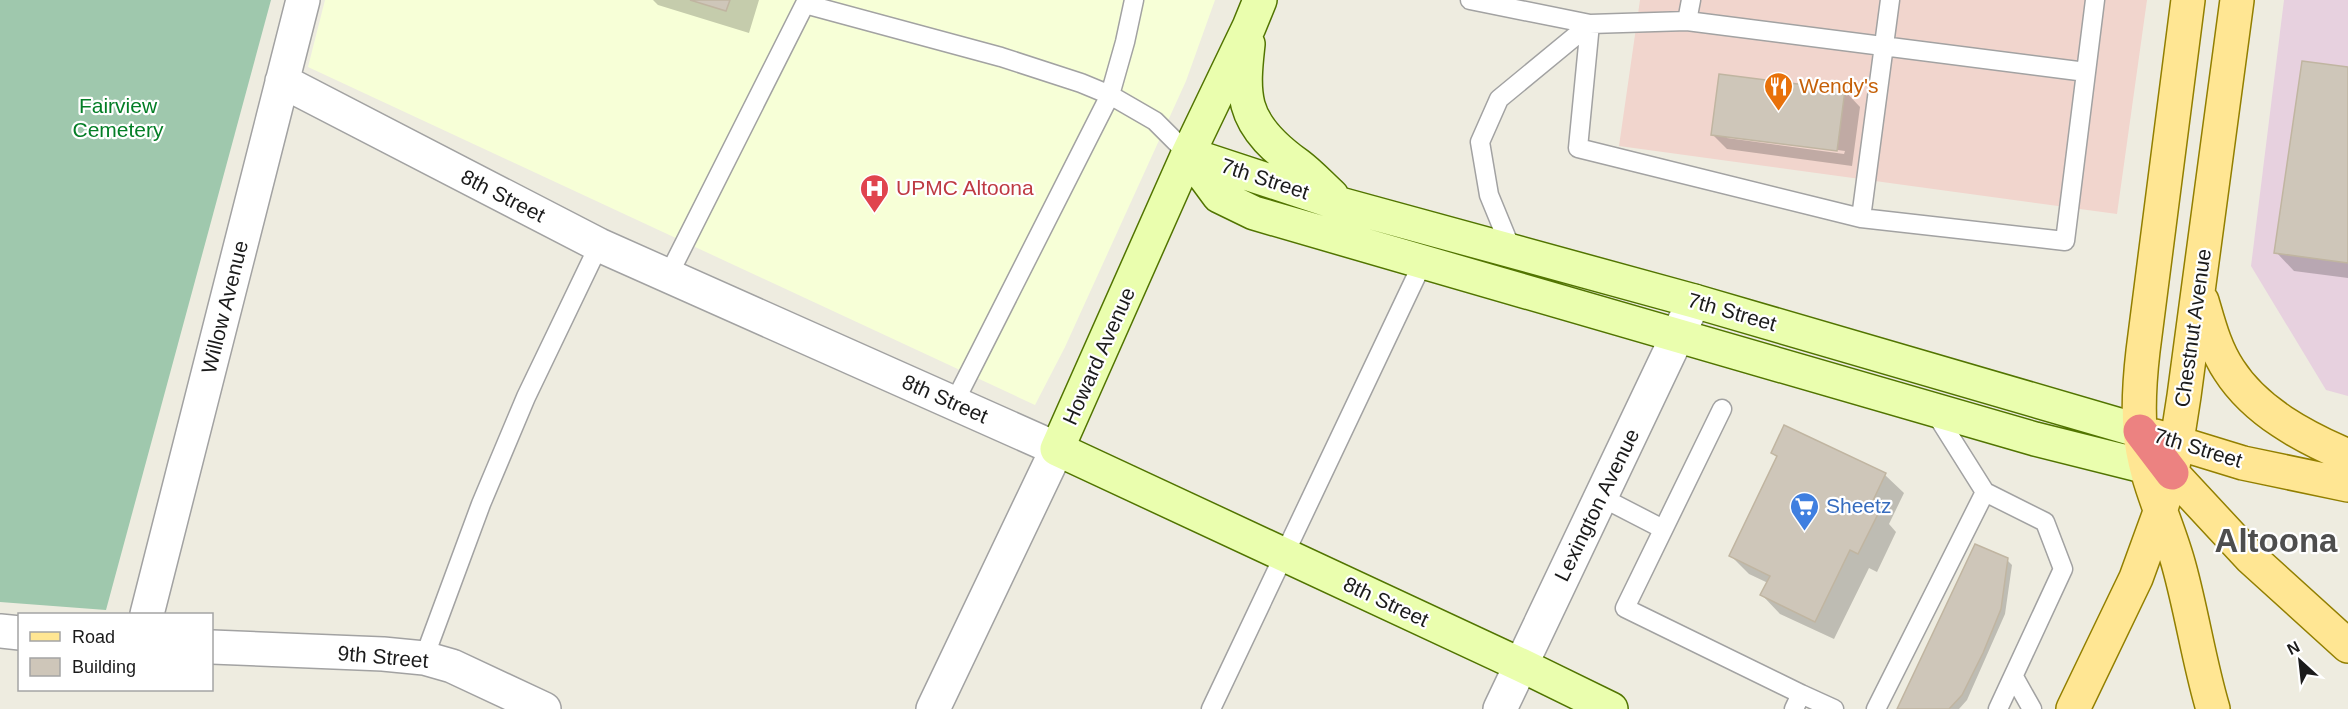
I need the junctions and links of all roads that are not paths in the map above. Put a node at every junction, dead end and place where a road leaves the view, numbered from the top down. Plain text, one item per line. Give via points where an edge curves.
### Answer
1 (303, 0) edge
2 (1134, 0) edge
3 (1470, 0) edge
4 (1690, 0) edge
5 (1890, 0) edge
6 (2095, 0) edge
7 (2188, 0) edge
8 (2237, 0) edge
9 (806, 2) edge
10 (1254, 14) edge
11 (1687, 21) junction
12 (1590, 24) junction
13 (1883, 46) junction
14 (2086, 72) junction
15 (282, 81) junction
16 (1110, 95) junction
17 (1188, 154) junction
18 (1340, 204) junction
19 (1861, 218) junction
20 (599, 245) junction
21 (1512, 251) junction
22 (1423, 262) junction
23 (668, 276) junction
24 (2199, 290) junction
25 (1694, 301) junction
26 (1678, 336) junction
27 (954, 403) junction
28 (1722, 409) dead end
29 (1933, 410) junction
30 (2140, 431) junction
31 (1057, 448) junction
32 (2348, 456) edge
33 (2165, 461) junction
34 (2348, 485) edge
35 (1984, 492) junction
36 (1601, 497) junction
37 (2160, 512) junction
38 (1663, 529) junction
39 (1284, 555) junction
40 (148, 613) edge
41 (0, 631) edge
42 (18, 633) edge
43 (2348, 646) edge
44 (213, 647) edge
45 (424, 658) junction
46 (1521, 665) junction
47 (2014, 677) junction
48 (1798, 702) edge
49 (544, 709) edge
50 (933, 709) edge
51 (1211, 709) edge
52 (1500, 709) edge
53 (1611, 709) edge
54 (1834, 709) edge
55 (1875, 709) edge
56 (1998, 709) edge
57 (2032, 709) edge
58 (2073, 709) edge
59 (2213, 709) edge

1 - 15 street, Willow Avenue
2 - 16 lane
3 - 12 lane
4 - 11 lane
5 - 13 lane
6 - 14 lane
7 - 30 main road, Chestnut Avenue via 2143,351
8 - 24 main road, Chestnut Avenue
9 - 16 lane via 1000,57
9 - 23 lane
10 - 17 main road, Howard Avenue
10 - 18 main road via 1245,72 1248,105 1262,134
11 - 12 lane
11 - 13 lane
12 - 19 lane via 1578,148
12 - 21 lane via 1499,99 1480,142 1489,195
13 - 14 lane
13 - 19 lane
14 - 19 lane via 2065,242
15 - 20 street, 8th Street
15 - 40 street, Willow Avenue
16 - 17 lane via 1155,121
16 - 27 lane
17 - 18 main road, 7th Street
17 - 22 main road, 7th Street via 1219,196 1254,213
17 - 31 main road, Howard Avenue
18 - 21 main road, 7th Street
20 - 23 street, 8th Street
20 - 45 lane via 481,504
21 - 25 main road, 7th Street
22 - 26 main road, 7th Street
22 - 39 lane
23 - 27 street, 8th Street
24 - 32 main road via 2211,335 2229,371 2259,404 2291,428
24 - 33 main road, Chestnut Avenue
25 - 26 street, Lexington Avenue
25 - 30 main road, 7th Street
26 - 29 main road, 7th Street
26 - 36 street, Lexington Avenue
27 - 31 street, 8th Street
28 - 38 lane
29 - 33 main road, 7th Street via 2044,442
29 - 35 lane
30 - 33 highway
31 - 39 main road, 8th Street
31 - 50 street, Howard Avenue
33 - 34 main road, 7th Street via 2243,462
33 - 37 main road, Chestnut Avenue
33 - 43 main road via 2251,558
35 - 47 lane via 2045,522 2063,569
35 - 55 lane
36 - 38 lane
36 - 46 street, Lexington Avenue
37 - 58 main road, Chestnut Avenue via 2136,578
37 - 59 main road via 2179,566
38 - 48 lane via 1625,608
39 - 46 main road, 8th Street
39 - 51 lane
41 - 42 street
44 - 45 street, 9th Street
45 - 49 street, 9th Street via 452,666
46 - 52 street, Lexington Avenue
46 - 53 main road, 8th Street
47 - 56 lane
47 - 57 lane
48 - 54 lane

